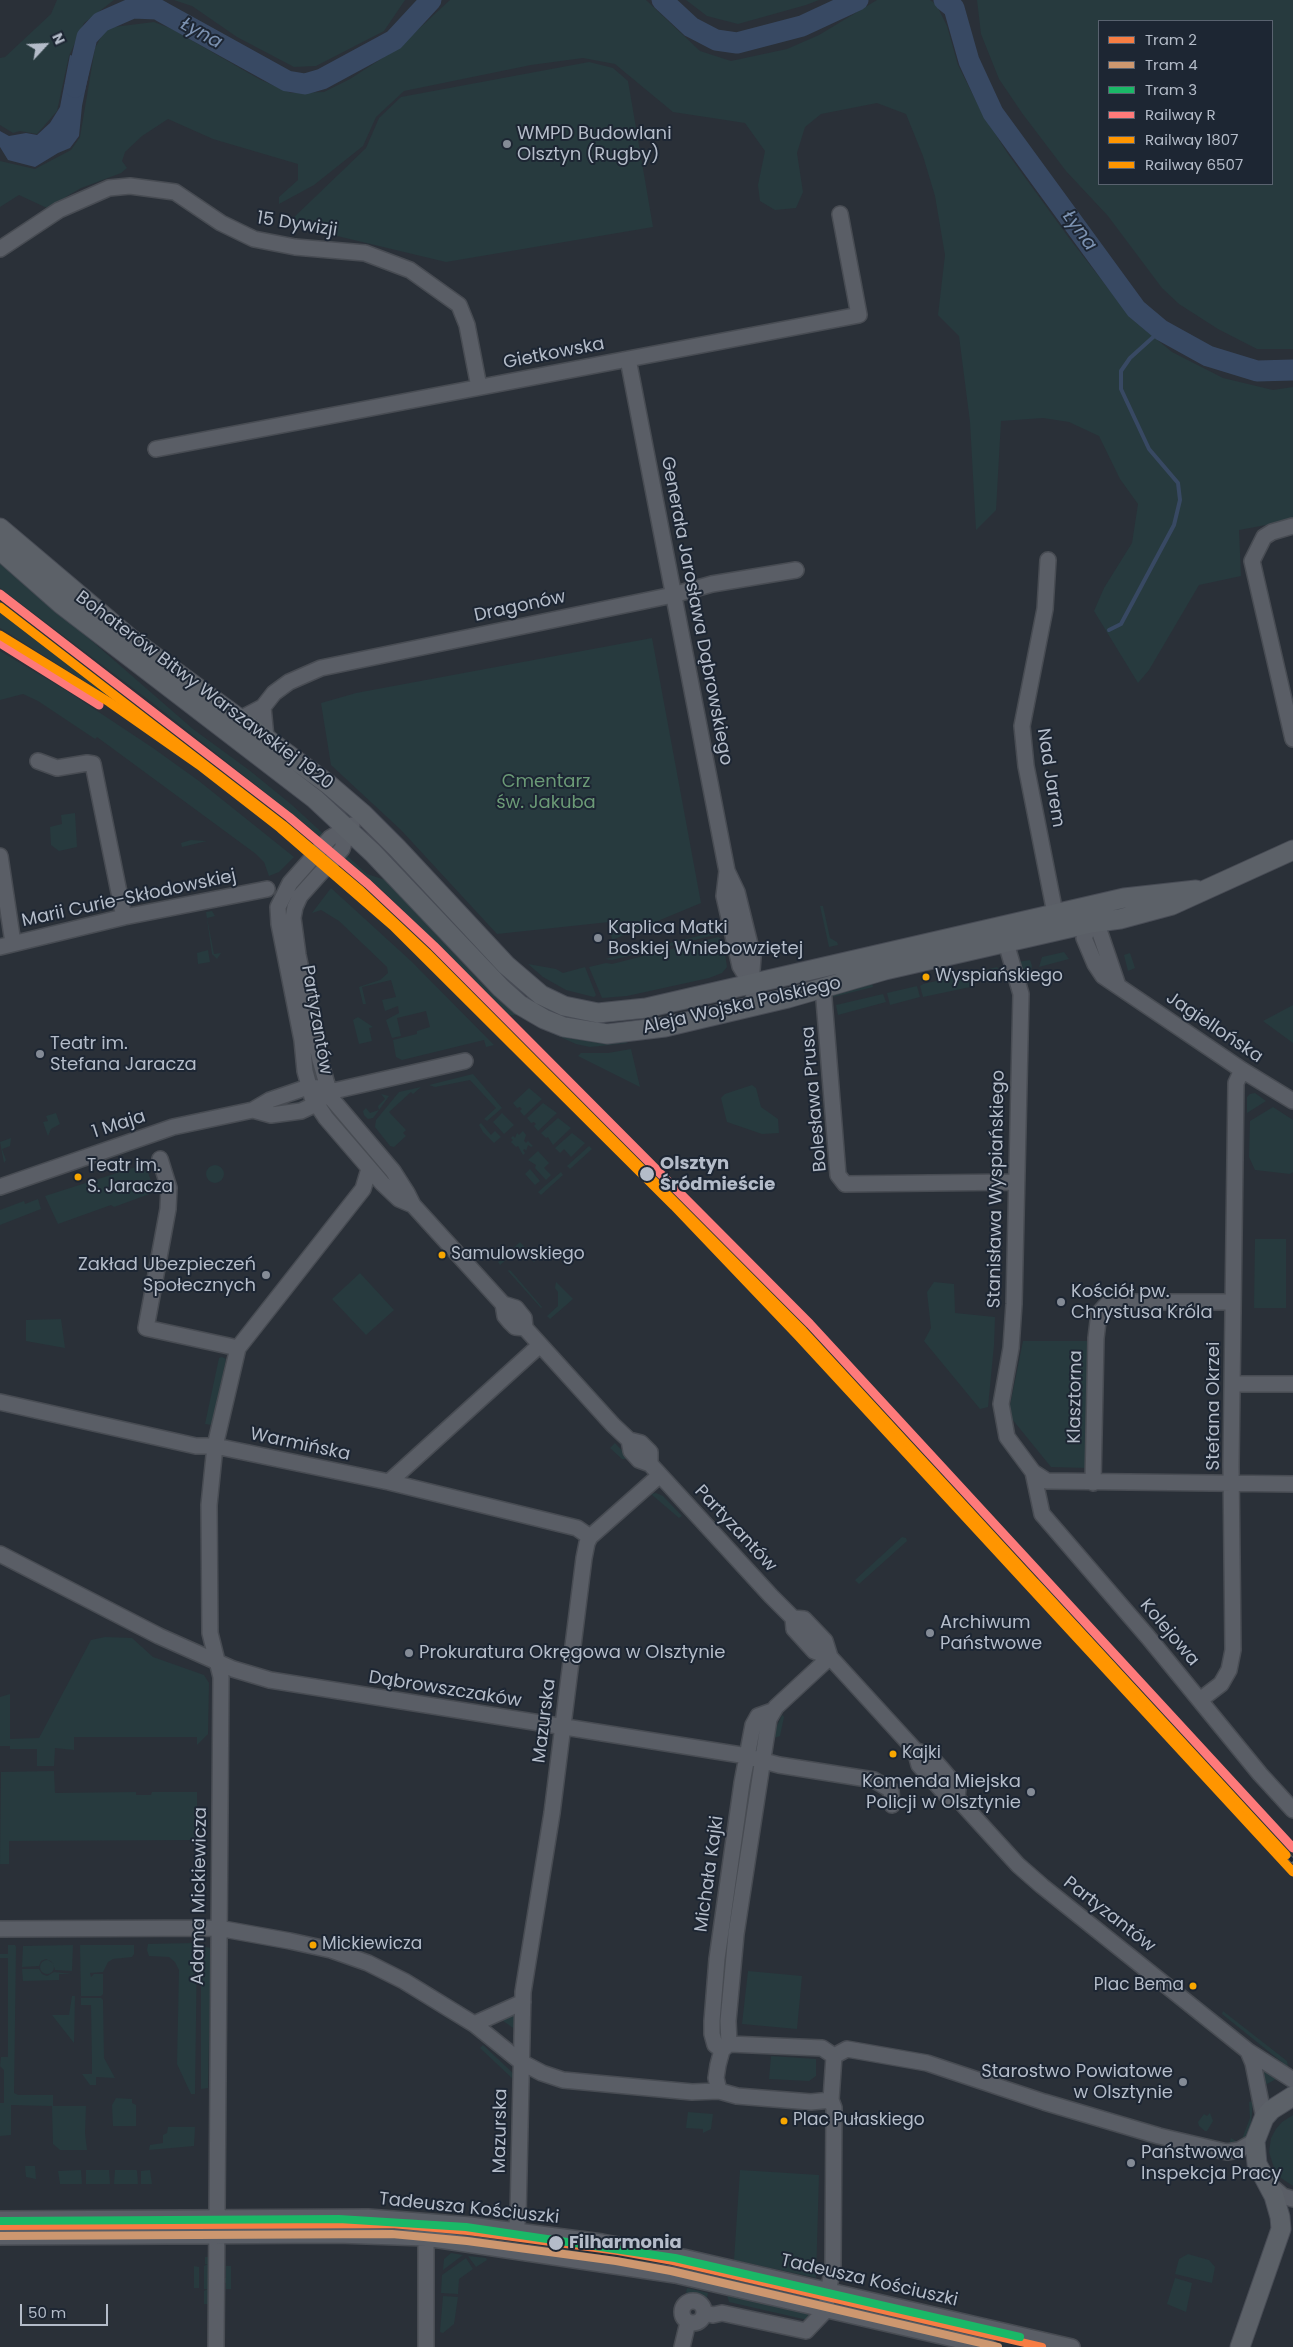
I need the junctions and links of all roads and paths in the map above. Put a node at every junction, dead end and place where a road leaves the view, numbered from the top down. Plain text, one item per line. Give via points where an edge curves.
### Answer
1 (840, 214) dead end
2 (0, 249) edge
3 (628, 359) junction
4 (479, 387) junction
5 (156, 449) dead end
6 (1293, 526) edge
7 (0, 528) edge
8 (0, 550) edge
9 (1048, 560) dead end
10 (796, 570) dead end
11 (673, 594) junction
12 (1287, 682) edge
13 (264, 707) junction
14 (240, 719) junction
15 (266, 738) junction
16 (1293, 739) edge
17 (38, 762) dead end
18 (363, 814) junction
19 (348, 829) junction
20 (1293, 850) edge
21 (0, 856) edge
22 (290, 883) junction
23 (267, 889) junction
24 (278, 907) junction
25 (1055, 913) junction
26 (1089, 915) junction
27 (124, 917) junction
28 (1006, 943) junction
29 (7, 945) edge
30 (751, 984) junction
31 (823, 987) junction
32 (756, 1005) junction
33 (465, 1061) dead end
34 (1242, 1070) junction
35 (308, 1087) junction
36 (329, 1092) junction
37 (1293, 1101) edge
38 (316, 1104) junction
39 (253, 1110) junction
40 (160, 1159) dead end
41 (369, 1168) junction
42 (1016, 1182) junction
43 (382, 1183) junction
44 (0, 1187) edge
45 (363, 1189) junction
46 (413, 1205) junction
47 (1232, 1302) junction
48 (540, 1345) junction
49 (238, 1348) junction
50 (1234, 1384) junction
51 (1293, 1384) edge
52 (0, 1402) edge
53 (215, 1446) junction
54 (655, 1469) junction
55 (1033, 1472) junction
56 (389, 1482) junction
57 (1093, 1483) junction
58 (1232, 1483) junction
59 (1293, 1484) edge
60 (590, 1537) junction
61 (0, 1554) edge
62 (830, 1657) junction
63 (216, 1660) junction
64 (1200, 1700) junction
65 (772, 1711) junction
66 (562, 1727) junction
67 (747, 1757) junction
68 (762, 1761) junction
69 (892, 1805) dead end
70 (1293, 1810) edge
71 (218, 1928) junction
72 (0, 1929) edge
73 (523, 2002) junction
74 (474, 2024) junction
75 (725, 2047) junction
76 (1248, 2051) junction
77 (834, 2056) junction
78 (521, 2062) junction
79 (1293, 2080) edge
80 (719, 2091) junction
81 (1293, 2096) edge
82 (831, 2100) junction
83 (1264, 2118) junction
84 (1255, 2141) junction
85 (1270, 2185) junction
86 (1293, 2199) edge
87 (0, 2219) edge
88 (216, 2219) junction
89 (426, 2221) junction
90 (516, 2231) junction
91 (1293, 2235) edge
92 (216, 2236) junction
93 (0, 2237) edge
94 (426, 2238) junction
95 (830, 2291) junction
96 (826, 2308) junction
97 (216, 2347) edge
98 (426, 2347) edge
99 (682, 2347) edge
100 (989, 2347) edge
101 (1072, 2347) edge
102 (1240, 2347) edge
103 (1254, 2347) edge

1 - 3 street, Gietkowska via 859,315
2 - 4 street, 15 Dywizji via 59,210 109,188 130,186 176,192 221,223 254,239 295,247 365,253 410,270 459,305 467,325
3 - 4 street, Gietkowska
3 - 11 street, Generała Jarosława Dąbrowskiego
4 - 5 street, Gietkowska
6 - 12 street via 1264,537 1252,561
7 - 14 main road, Bohaterów Bitwy Warszawskiej 1920 via 131,639
8 - 19 main road, Bohaterów Bitwy Warszawskiej 1920 via 61,604 308,793
9 - 25 street, Nad Jarem via 1045,609 1022,726 1026,766
10 - 11 street, Dragonów
11 - 13 street, Dragonów via 321,668 289,682 274,693
11 - 30 street, Generała Jarosława Dąbrowskiego via 727,871 737,892 752,956
12 - 16 street
13 - 14 street, Dragonów
13 - 15 street
14 - 15 main road, Bohaterów Bitwy Warszawskiej 1920
15 - 18 main road, Bohaterów Bitwy Warszawskiej 1920
17 - 27 street via 56,768 87,762 92,764
18 - 19 street, Partyzantów
18 - 30 main road, Aleja Wojska Polskiego via 506,965 541,995 564,1006 598,1014 622,1012
19 - 22 street, Partyzantów via 330,838
19 - 32 main road, Aleja Wojska Polskiego via 501,988 520,1005 544,1019 564,1027 607,1034 665,1027
19 - 36 street, Partyzantów via 342,849 300,896 293,918 298,955
20 - 26 main road, Aleja Wojska Polskiego via 1204,890 1124,898
21 - 29 street
22 - 23 street, Marii Curie-Skłodowskiej
22 - 24 street, Partyzantów
23 - 24 street
23 - 27 street, Marii Curie-Skłodowskiej
24 - 35 street, Partyzantów
25 - 26 main road, Aleja Wojska Polskiego
25 - 30 main road, Aleja Wojska Polskiego
26 - 28 main road, Aleja Wojska Polskiego
26 - 34 street, Jagiellońska via 1100,933 1117,983
27 - 29 street, Marii Curie-Skłodowskiej
28 - 31 main road, Aleja Wojska Polskiego
28 - 42 street, Stanisława Wyspiańskiego via 1021,994
30 - 32 street, Generała Jarosława Dąbrowskiego
31 - 32 main road, Aleja Wojska Polskiego
31 - 42 street, Bolesława Prusa via 838,1175 844,1184
33 - 36 street, 1 Maja
34 - 37 street, Jagiellońska
34 - 47 street, Stefana Okrzei via 1236,1083
35 - 36 street, 1 Maja
35 - 38 street, Partyzantów
35 - 39 street, 1 Maja via 270,1100
36 - 38 street, 1 Maja
36 - 46 street, Partyzantów via 336,1106 393,1172
38 - 39 street, 1 Maja via 301,1111 270,1115
38 - 41 street, Partyzantów
39 - 44 street, 1 Maja via 173,1127
40 - 49 street via 169,1188 168,1209 146,1328
41 - 43 street, Partyzantów
41 - 45 street
42 - 55 street, Stanisława Wyspiańskiego via 1011,1348 1001,1404 1007,1437
43 - 45 street
43 - 46 street, Partyzantów
45 - 49 street
46 - 48 street, Partyzantów via 503,1304 520,1312 525,1328
47 - 50 street, Stefana Okrzei
47 - 57 street, Klasztorna via 1109,1302 1099,1313
48 - 54 street, Partyzantów via 629,1440 631,1451 639,1460
48 - 56 street
49 - 53 street, Adama Mickiewicza
50 - 51 street
50 - 58 street, Stefana Okrzei
52 - 53 street, Warmińska via 181,1443
53 - 56 street, Warmińska
53 - 63 street, Adama Mickiewicza via 209,1506 210,1633
54 - 60 street
54 - 62 street, Partyzantów via 793,1618 794,1629 814,1651
55 - 57 street via 1047,1481
55 - 64 street, Kolejowa via 1042,1514
56 - 60 street, Warmińska via 577,1528
57 - 58 street
58 - 59 street
58 - 64 street, Stefana Okrzei via 1234,1650 1221,1684
60 - 66 street, Mazurska via 584,1558
61 - 63 street, Dąbrowszczaków via 159,1636
62 - 65 street, Michała Kajki
62 - 76 street, Partyzantów via 915,1750 930,1756 946,1773 958,1788 957,1798 1018,1864
63 - 66 street, Dąbrowszczaków via 233,1669 270,1680
63 - 71 street, Adama Mickiewicza via 221,1677
64 - 70 street, Kolejowa
65 - 67 street, Michała Kajki via 755,1720
65 - 68 street, Michała Kajki
66 - 67 street, Dąbrowszczaków
66 - 73 street, Mazurska
67 - 68 street, Dąbrowszczaków
67 - 75 street, Michała Kajki via 716,1968 712,2034 715,2045
68 - 69 street, Dąbrowszczaków via 876,1781 891,1790
68 - 75 street, Michała Kajki via 736,1934
71 - 72 street
71 - 74 street via 331,1950 368,1963 434,1998
71 - 88 street, Adama Mickiewicza
73 - 74 street
73 - 78 street, Mazurska
74 - 78 street
75 - 77 street via 822,2048
75 - 80 street via 716,2078
76 - 79 street, Partyzantów
76 - 83 street
77 - 82 street
77 - 84 street via 847,2049 927,2063 1069,2110 1218,2150 1233,2152
78 - 80 street via 542,2074 563,2080 692,2092
78 - 90 street, Mazurska
80 - 82 street via 746,2097
81 - 83 main road
82 - 95 street via 834,2128
83 - 84 main road
84 - 85 main road via 1257,2164
85 - 86 street via 1283,2196
85 - 102 main road via 1279,2212 1279,2240
87 - 88 street, Tadeusza Kościuszki
88 - 89 street, Tadeusza Kościuszki
88 - 92 street, Adama Mickiewicza
89 - 90 street, Tadeusza Kościuszki
89 - 94 street
90 - 95 street, Tadeusza Kościuszki via 659,2252
91 - 103 main road
92 - 93 street, Tadeusza Kościuszki
92 - 94 street, Tadeusza Kościuszki
92 - 97 street, Adama Mickiewicza
94 - 96 street, Tadeusza Kościuszki via 675,2274
94 - 98 street
95 - 96 street
95 - 101 street, Tadeusza Kościuszki
96 - 99 street via 806,2331 722,2313 713,2315 705,2313 700,2304 690,2302 682,2313 688,2322
96 - 100 street, Tadeusza Kościuszki

